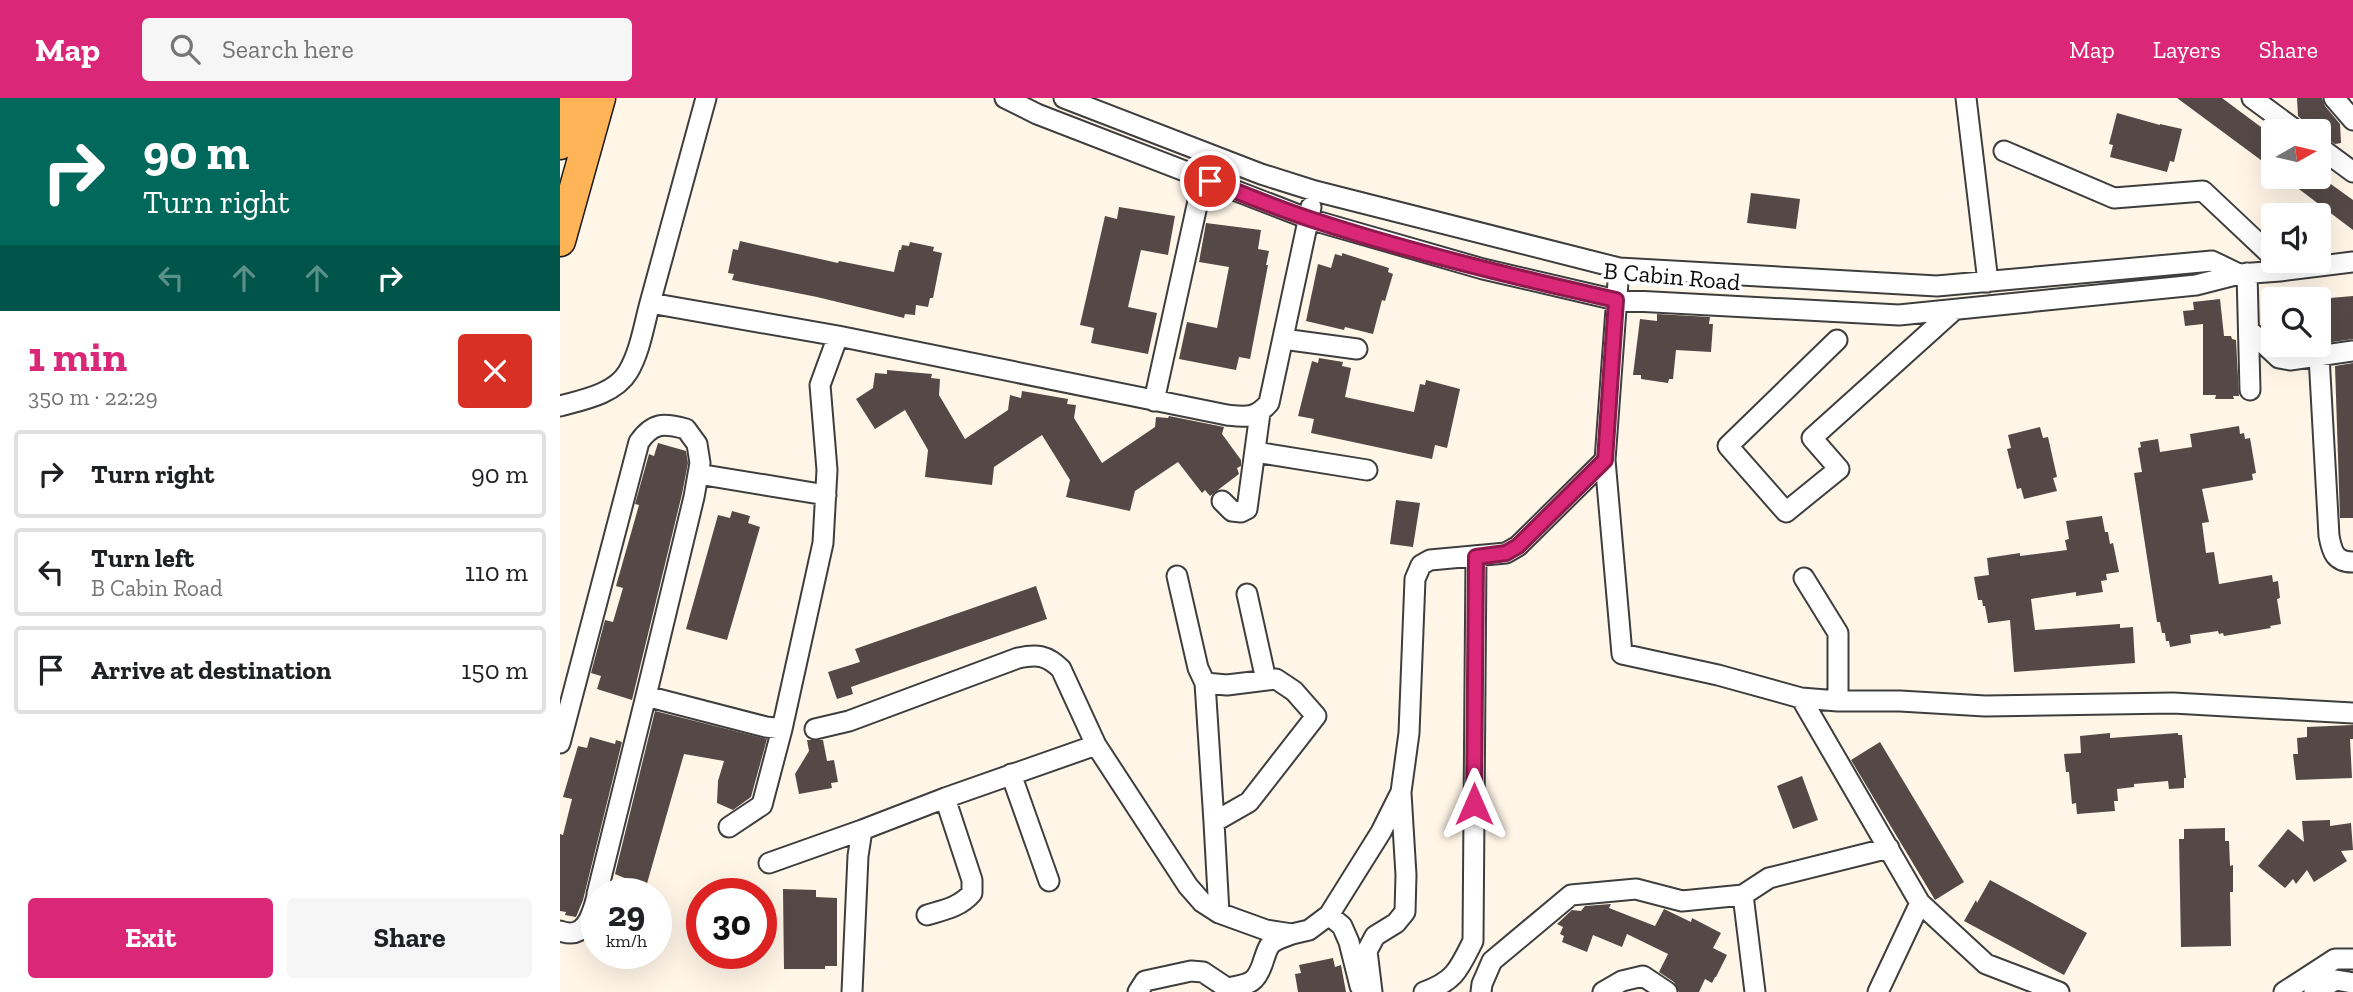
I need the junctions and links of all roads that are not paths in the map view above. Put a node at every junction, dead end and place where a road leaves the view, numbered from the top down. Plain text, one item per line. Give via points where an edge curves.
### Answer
1 (573, 98) edge
2 (600, 98) edge
3 (706, 98) edge
4 (1005, 98) edge
5 (1064, 98) edge
6 (1966, 98) edge
7 (2252, 98) edge
8 (2334, 98) edge
9 (1041, 106) edge
10 (2281, 119) edge
11 (2353, 120) edge
12 (560, 144) edge
13 (2004, 151) dead end
14 (2331, 156) edge
15 (2353, 172) edge
16 (1315, 191) junction
17 (1198, 201) dead end
18 (1309, 219) junction
19 (560, 241) edge
20 (2261, 247) edge
21 (2331, 262) edge
22 (2353, 262) edge
23 (1619, 268) junction
24 (2261, 268) edge
25 (2243, 274) junction
26 (1988, 282) junction
27 (1616, 300) junction
28 (650, 303) junction
29 (1952, 312) junction
30 (2249, 330) junction
31 (838, 336) junction
32 (1283, 339) junction
33 (1837, 340) dead end
34 (2261, 341) edge
35 (1357, 349) dead end
36 (2353, 351) edge
37 (2331, 354) edge
38 (2278, 357) edge
39 (2312, 357) edge
40 (2319, 357) edge
41 (2250, 390) dead end
42 (1154, 401) junction
43 (560, 406) edge
44 (1260, 413) junction
45 (1255, 452) junction
46 (1605, 460) junction
47 (1367, 470) dead end
48 (698, 474) junction
49 (826, 495) junction
50 (1222, 501) dead end
51 (1476, 557) junction
52 (2353, 562) edge
53 (1177, 576) dead end
54 (1804, 578) dead end
55 (1247, 594) dead end
56 (1266, 680) junction
57 (1205, 683) junction
58 (646, 696) junction
59 (1801, 698) junction
60 (1838, 701) junction
61 (2353, 713) edge
62 (782, 729) junction
63 (816, 730) dead end
64 (560, 744) edge
65 (1096, 745) junction
66 (1011, 774) junction
67 (1401, 792) junction
68 (945, 798) junction
69 (1214, 822) junction
70 (729, 827) dead end
71 (862, 830) junction
72 (1888, 848) junction
73 (769, 863) dead end
74 (601, 878) edge
75 (1049, 881) dead end
76 (1743, 895) junction
77 (1920, 903) junction
78 (1219, 913) junction
79 (927, 915) dead end
80 (1329, 915) junction
81 (581, 930) edge
82 (560, 931) edge
83 (1292, 934) junction
84 (2353, 959) edge
85 (2353, 983) edge
86 (2310, 987) edge
87 (852, 992) edge
88 (1138, 992) edge
89 (1362, 992) edge
90 (1372, 992) edge
91 (1424, 992) edge
92 (1480, 992) edge
93 (1603, 992) edge
94 (1667, 992) edge
95 (1755, 992) edge
96 (1878, 992) edge
97 (2059, 992) edge
98 (2284, 992) edge

1 - 12 main road
2 - 19 main road
3 - 28 street
4 - 9 street, B Cabin Road
5 - 16 street
6 - 26 street
7 - 10 street
8 - 11 street
9 - 18 street, B Cabin Road
13 - 20 street via 2114,198 2203,191
14 - 15 street
16 - 18 street
16 - 23 street
17 - 42 street
18 - 27 street, B Cabin Road via 1483,270
18 - 32 street
21 - 22 street, B Cabin Road
23 - 26 street via 1937,286
23 - 27 street
24 - 25 street, B Cabin Road
25 - 26 street via 2212,261
25 - 29 street, B Cabin Road via 2196,285
25 - 30 street
27 - 29 street, B Cabin Road via 1899,316
27 - 46 street
28 - 31 street
28 - 43 street via 628,373 590,398
29 - 33 street via 1812,438 1839,469 1786,512 1727,446
30 - 34 street
30 - 41 street
31 - 42 street
31 - 49 street via 820,385
32 - 35 street
32 - 44 street via 1269,403
36 - 37 street
38 - 39 street
40 - 52 street via 2331,549 2340,560
42 - 44 street via 1227,415
44 - 45 street
45 - 47 street
45 - 50 street via 1247,509 1232,511
46 - 51 street via 1518,546 1506,553
46 - 59 street via 1622,654
48 - 49 street
48 - 58 street
48 - 64 street via 697,444 686,429 657,426 639,442
49 - 62 street via 823,543
51 - 67 street via 1430,560 1421,565 1415,579 1409,733
51 - 91 street via 1473,941 1454,976
53 - 57 street
54 - 60 street via 1838,633
55 - 56 street
56 - 57 street
56 - 69 street via 1276,679 1294,691 1316,716 1249,802
57 - 69 street
58 - 62 street
58 - 74 street
59 - 60 street
59 - 72 street
60 - 61 street via 1985,706 2174,702
62 - 70 street via 762,805
63 - 65 street via 1018,658 1042,655 1061,669
65 - 66 street
65 - 78 street via 1188,886
66 - 68 street
66 - 75 street
67 - 80 street
67 - 90 street via 1405,912 1375,936 1367,951
68 - 71 street
68 - 79 street via 972,880 972,893 957,906
69 - 78 street
71 - 73 street
71 - 87 street
72 - 76 street via 1769,878
72 - 77 street
76 - 92 street via 1682,901 1636,889 1571,895 1492,961
76 - 95 street
77 - 96 street
77 - 97 street via 1986,964
78 - 83 street
80 - 83 street via 1309,930
80 - 89 street via 1342,926 1349,942
81 - 82 street
83 - 88 street via 1268,947 1256,980 1244,985 1227,988 1203,972 1191,971 1144,981
84 - 86 street via 2335,959
85 - 86 street via 2336,980
86 - 98 street
93 - 94 street via 1643,976

